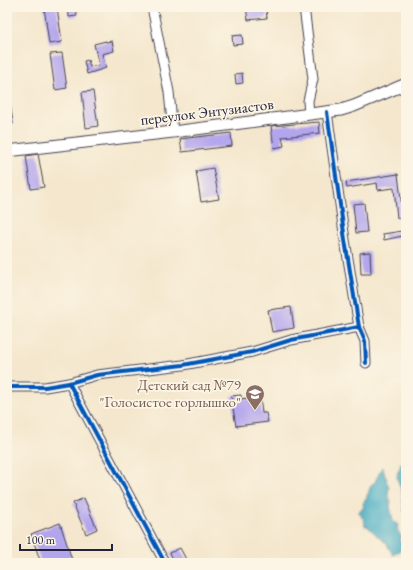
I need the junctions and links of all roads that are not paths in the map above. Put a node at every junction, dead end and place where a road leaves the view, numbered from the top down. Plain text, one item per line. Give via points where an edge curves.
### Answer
1 (152, 7) edge
2 (304, 7) edge
3 (406, 84) edge
4 (327, 112) junction
5 (309, 114) junction
6 (173, 132) junction
7 (7, 151) edge
8 (360, 327) junction
9 (366, 363) dead end
10 (69, 384) junction
11 (7, 387) edge
12 (165, 563) edge

1 - 6 street
2 - 5 street via 313,79 308,101
3 - 4 main road, переулок Энтузиастов via 354,106
4 - 5 main road, переулок Энтузиастов
4 - 8 street
5 - 6 main road, переулок Энтузиастов
6 - 7 main road, переулок Энтузиастов
8 - 9 street via 365,341
8 - 10 street via 291,340 252,352 183,365 98,375
10 - 11 street
10 - 12 street

